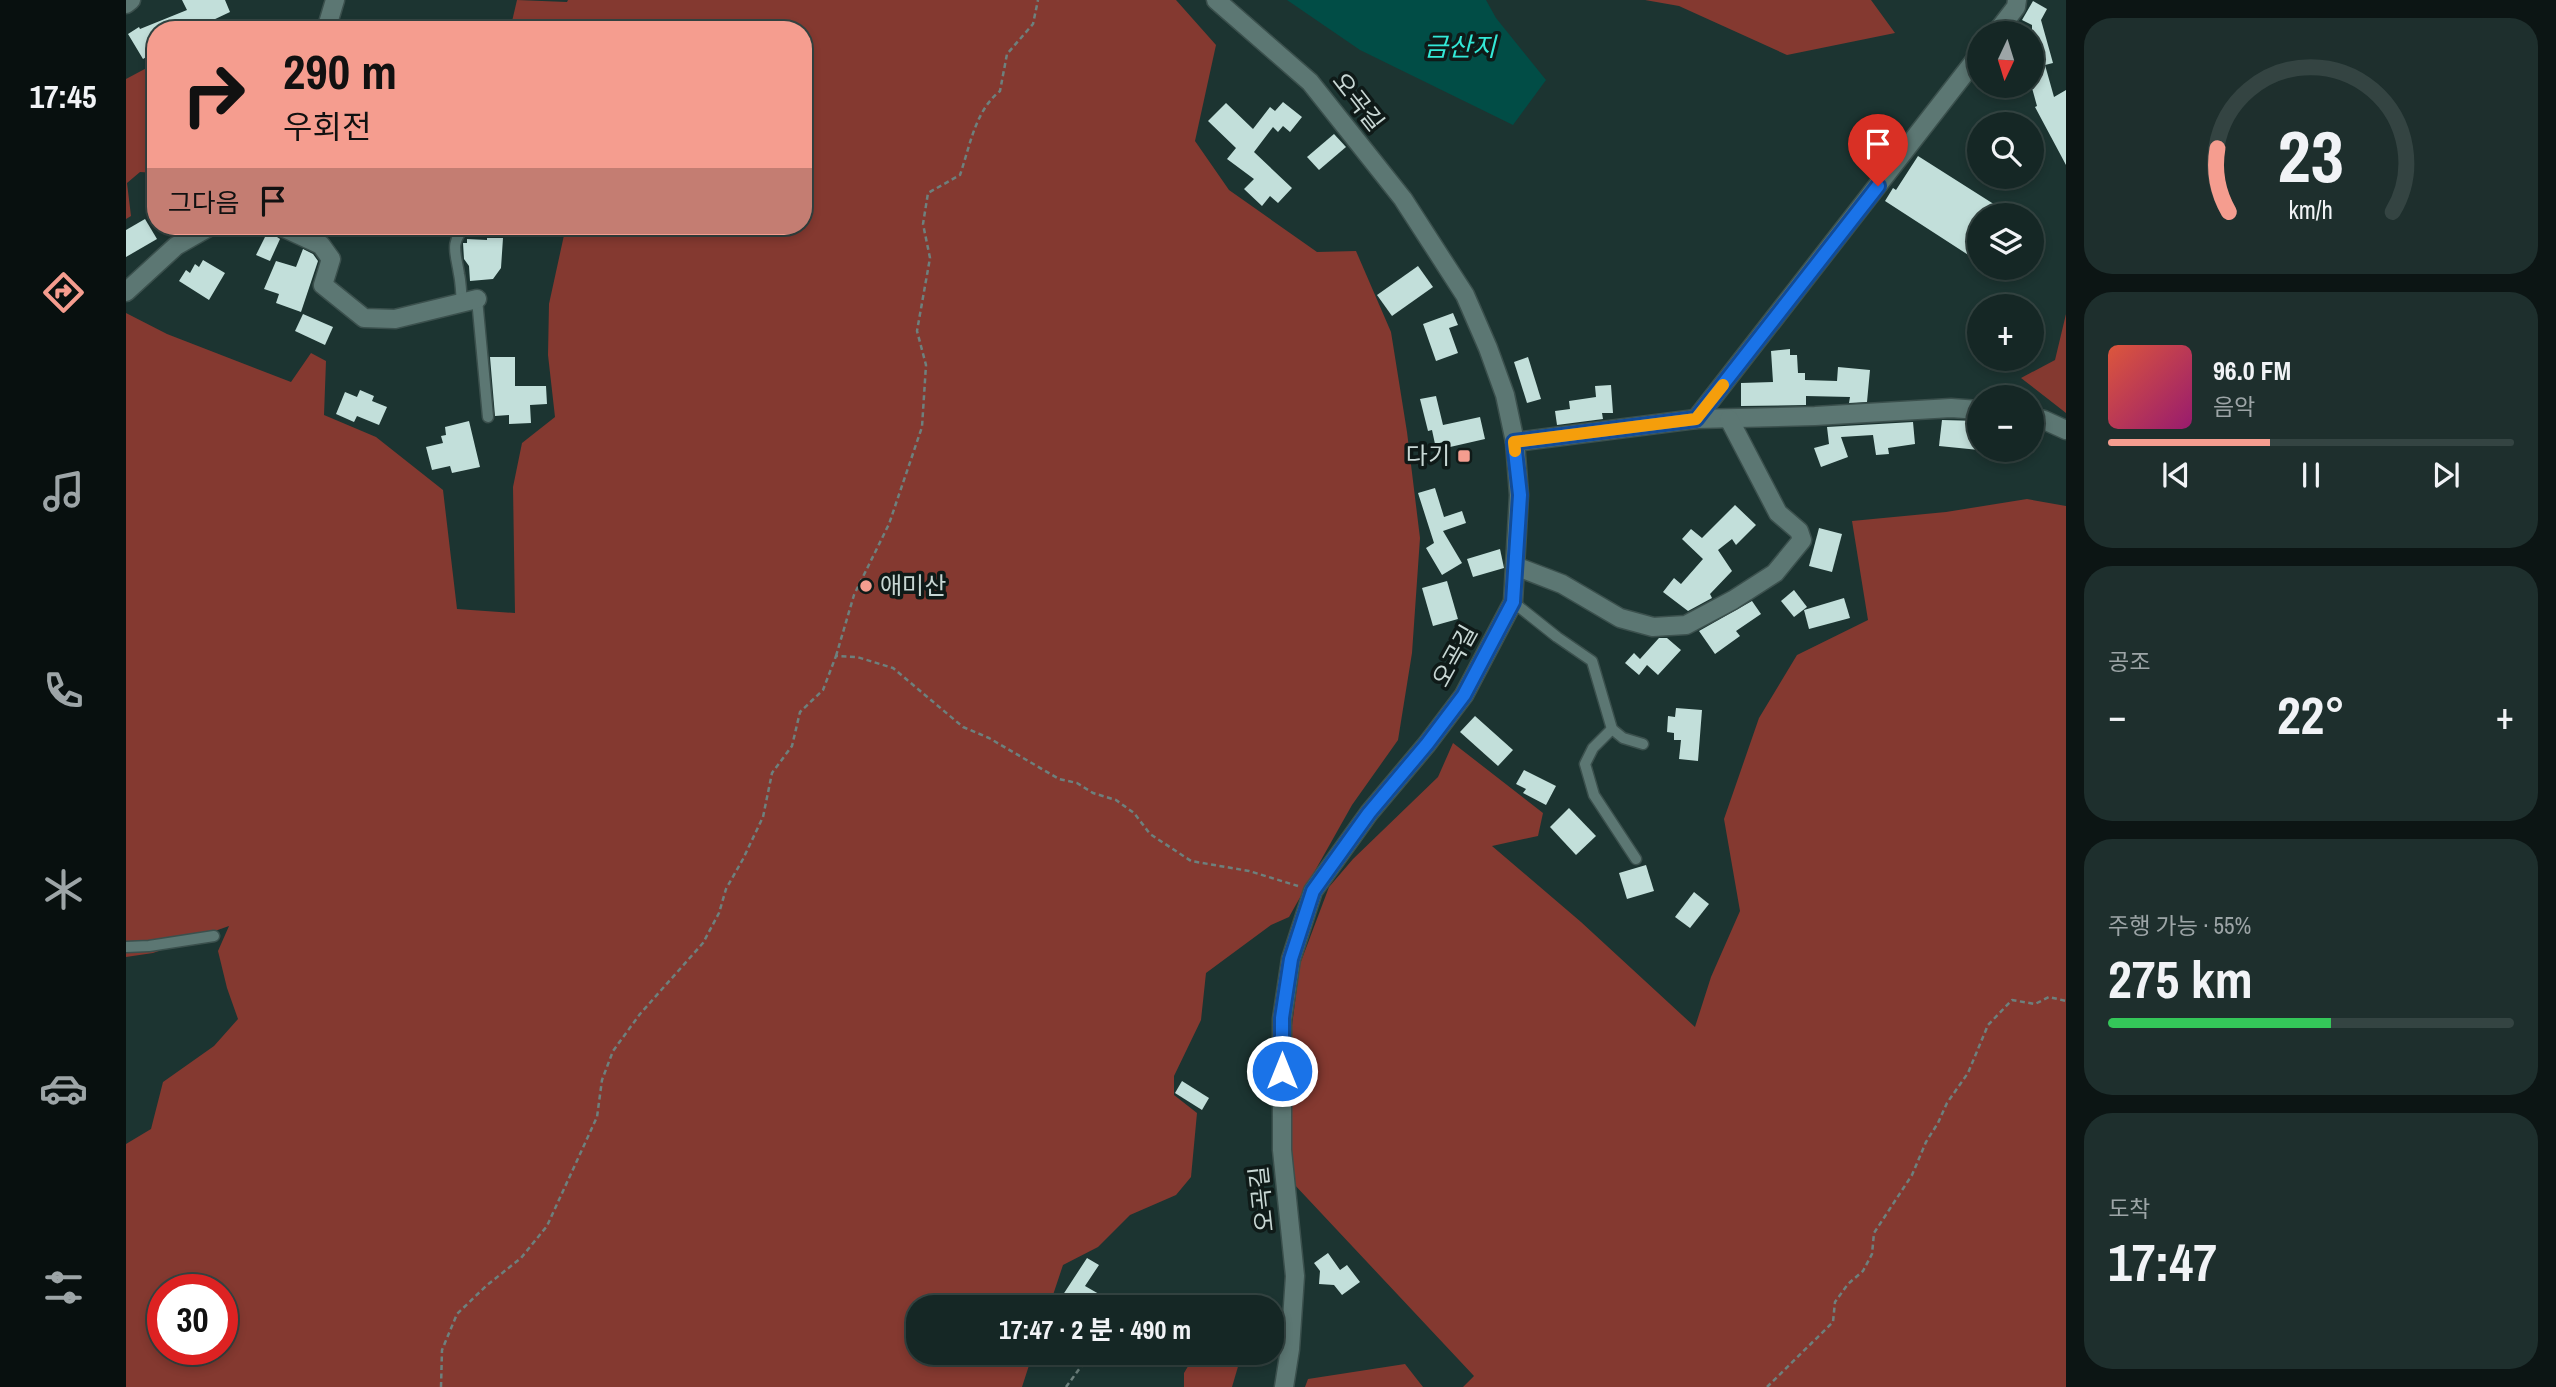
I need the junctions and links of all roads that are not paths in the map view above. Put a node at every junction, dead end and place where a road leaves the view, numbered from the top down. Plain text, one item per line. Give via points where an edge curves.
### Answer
1 (131, 0) edge
2 (335, 0) edge
3 (1216, 0) edge
4 (2017, 0) edge
5 (126, 4) edge
6 (329, 21) edge
7 (2005, 21) edge
8 (1967, 70) edge
9 (195, 235) edge
10 (299, 235) edge
11 (457, 235) edge
12 (126, 292) edge
13 (469, 301) junction
14 (1967, 409) edge
15 (488, 417) dead end
16 (1696, 419) junction
17 (1729, 419) junction
18 (2044, 422) edge
19 (2066, 430) edge
20 (1514, 442) junction
21 (1515, 566) junction
22 (1513, 602) junction
23 (1612, 729) junction
24 (1643, 744) dead end
25 (1636, 859) dead end
26 (214, 936) dead end
27 (126, 947) edge
28 (1284, 1387) edge

1 - 5 street
2 - 6 street
3 - 20 street, 오곡길 via 1310,82 1403,199 1465,295 1505,395
4 - 7 street
8 - 16 street
9 - 12 street via 176,246
10 - 13 street via 321,245 331,259 323,285 364,318 395,319
11 - 13 lane via 454,252
13 - 15 lane
14 - 17 street
16 - 17 street
16 - 20 street
17 - 21 street via 1778,513 1799,531 1802,540 1775,573 1686,625 1653,626 1620,618 1562,584
18 - 19 street
20 - 21 street, 오곡길 via 1520,495
21 - 22 street, 오곡길
22 - 23 lane via 1592,661
22 - 28 street, 오곡길 via 1464,695 1313,891 1291,959 1282,1018 1282,1150 1295,1276
23 - 24 lane
23 - 25 lane via 1585,764 1594,794
26 - 27 lane

